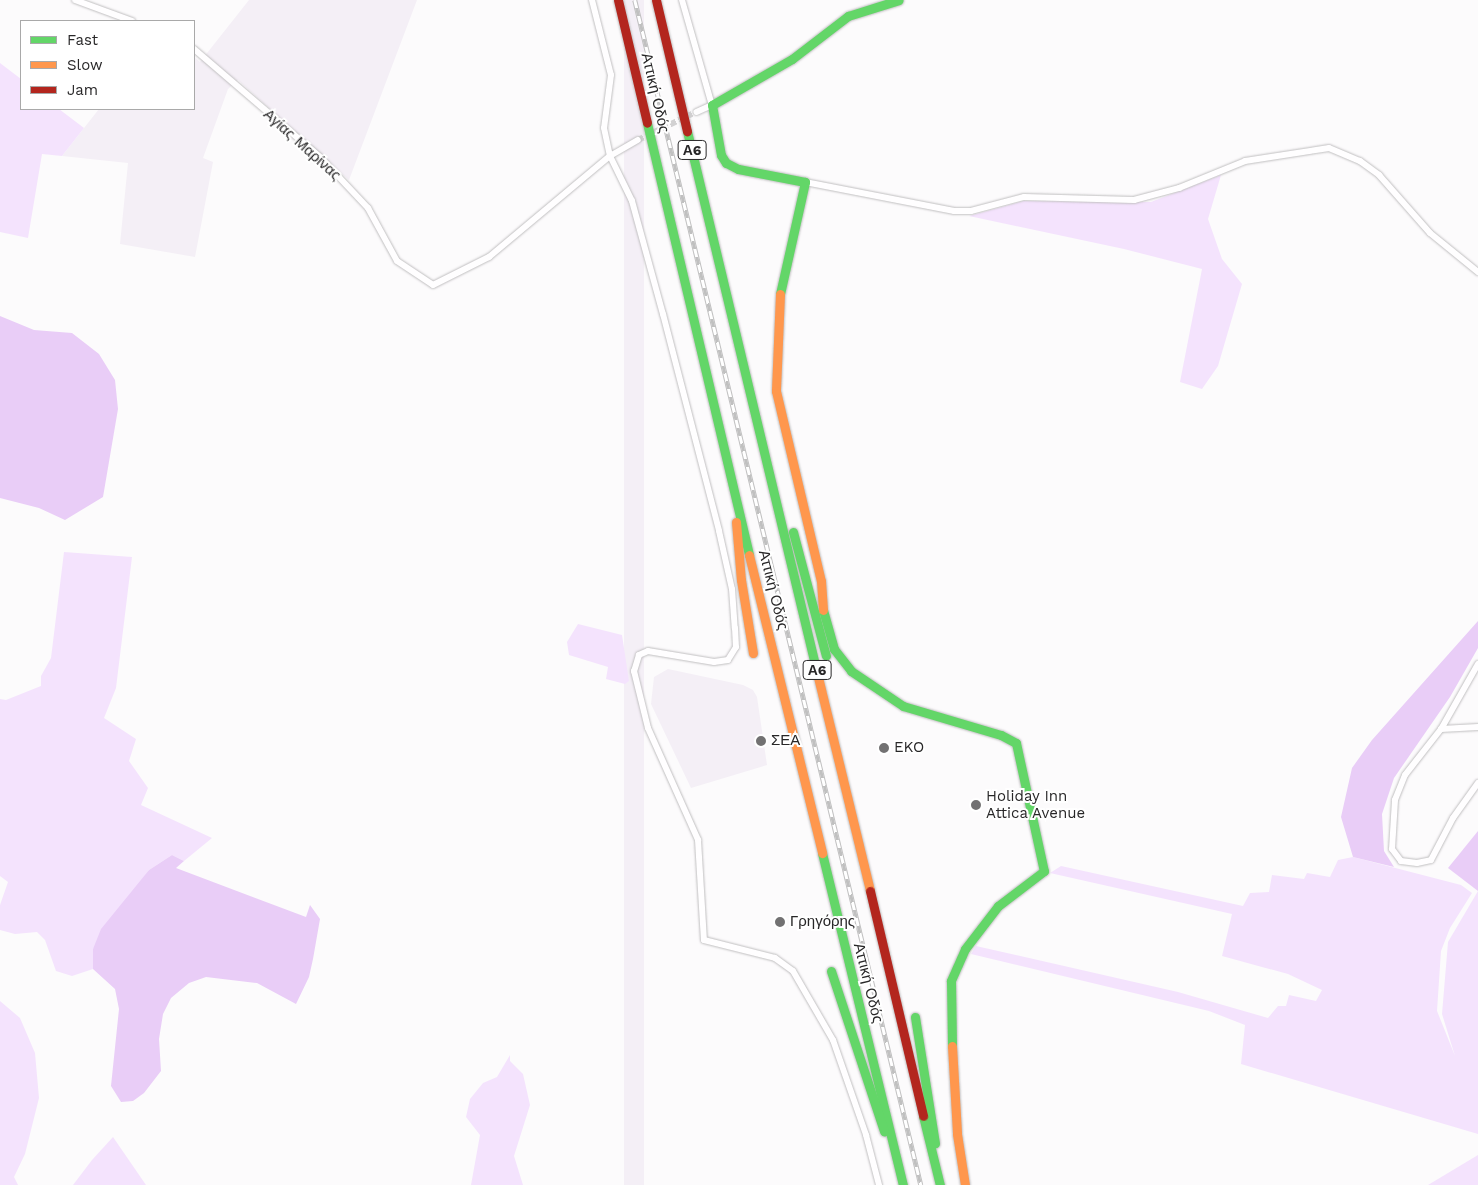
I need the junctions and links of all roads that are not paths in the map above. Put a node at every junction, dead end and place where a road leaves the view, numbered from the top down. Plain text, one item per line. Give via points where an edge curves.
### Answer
1 (75, 0) edge
2 (592, 0) edge
3 (618, 0) edge
4 (656, 0) edge
5 (682, 0) edge
6 (899, 0) edge
7 (129, 20) edge
8 (195, 50) edge
9 (712, 105) junction
10 (696, 112) tunnel mouth
11 (638, 140) tunnel mouth
12 (610, 156) junction
13 (805, 182) junction
14 (1478, 272) edge
15 (750, 389) junction
16 (732, 485) junction
17 (753, 653) dead end
18 (826, 656) dead end
19 (1478, 664) edge
20 (1478, 727) edge
21 (1441, 729) junction
22 (1478, 783) edge
23 (832, 971) dead end
24 (915, 1017) dead end
25 (935, 1162) junction
26 (899, 1168) junction
27 (878, 1185) edge
28 (903, 1185) edge
29 (940, 1185) edge
30 (965, 1185) edge

1 - 7 street
2 - 12 street via 611,76 604,128
3 - 16 main road, Αττική Οδός / Α6
4 - 15 main road, Αττική Οδός / Α6
5 - 9 street
6 - 9 main road via 848,16 792,59
8 - 12 street, Αγίας Μαρίνας via 321,158 368,208 397,261 433,284 489,257
9 - 10 street
9 - 13 main road via 721,155 726,163 738,169
11 - 12 street
12 - 27 street via 632,201 663,314 719,531 732,589 735,628 736,647 728,660 714,662 660,650 639,656 634,671 648,728 698,840 704,940 775,958 793,971 833,1040 866,1135
13 - 14 street via 954,211 971,211 1040,196 1098,202 1134,200 1179,188 1245,161 1329,148 1360,161 1379,175 1430,232
13 - 30 main road via 780,289 776,391 821,581 827,631 840,660 887,697 920,712 1001,735 1016,743 1044,871 998,906 965,949 951,981 952,1069
15 - 18 main road via 772,447
15 - 25 main road, Αττική Οδός / Α6
16 - 17 main road via 741,580
16 - 26 main road, Αττική Οδός / Α6
19 - 21 street
20 - 21 street
21 - 22 street via 1405,775 1395,800 1392,849 1401,860 1417,863 1431,860 1453,818
23 - 26 main road
24 - 25 main road via 935,1126
25 - 29 main road, Αττική Οδός / Α6
26 - 28 main road, Αττική Οδός / Α6

